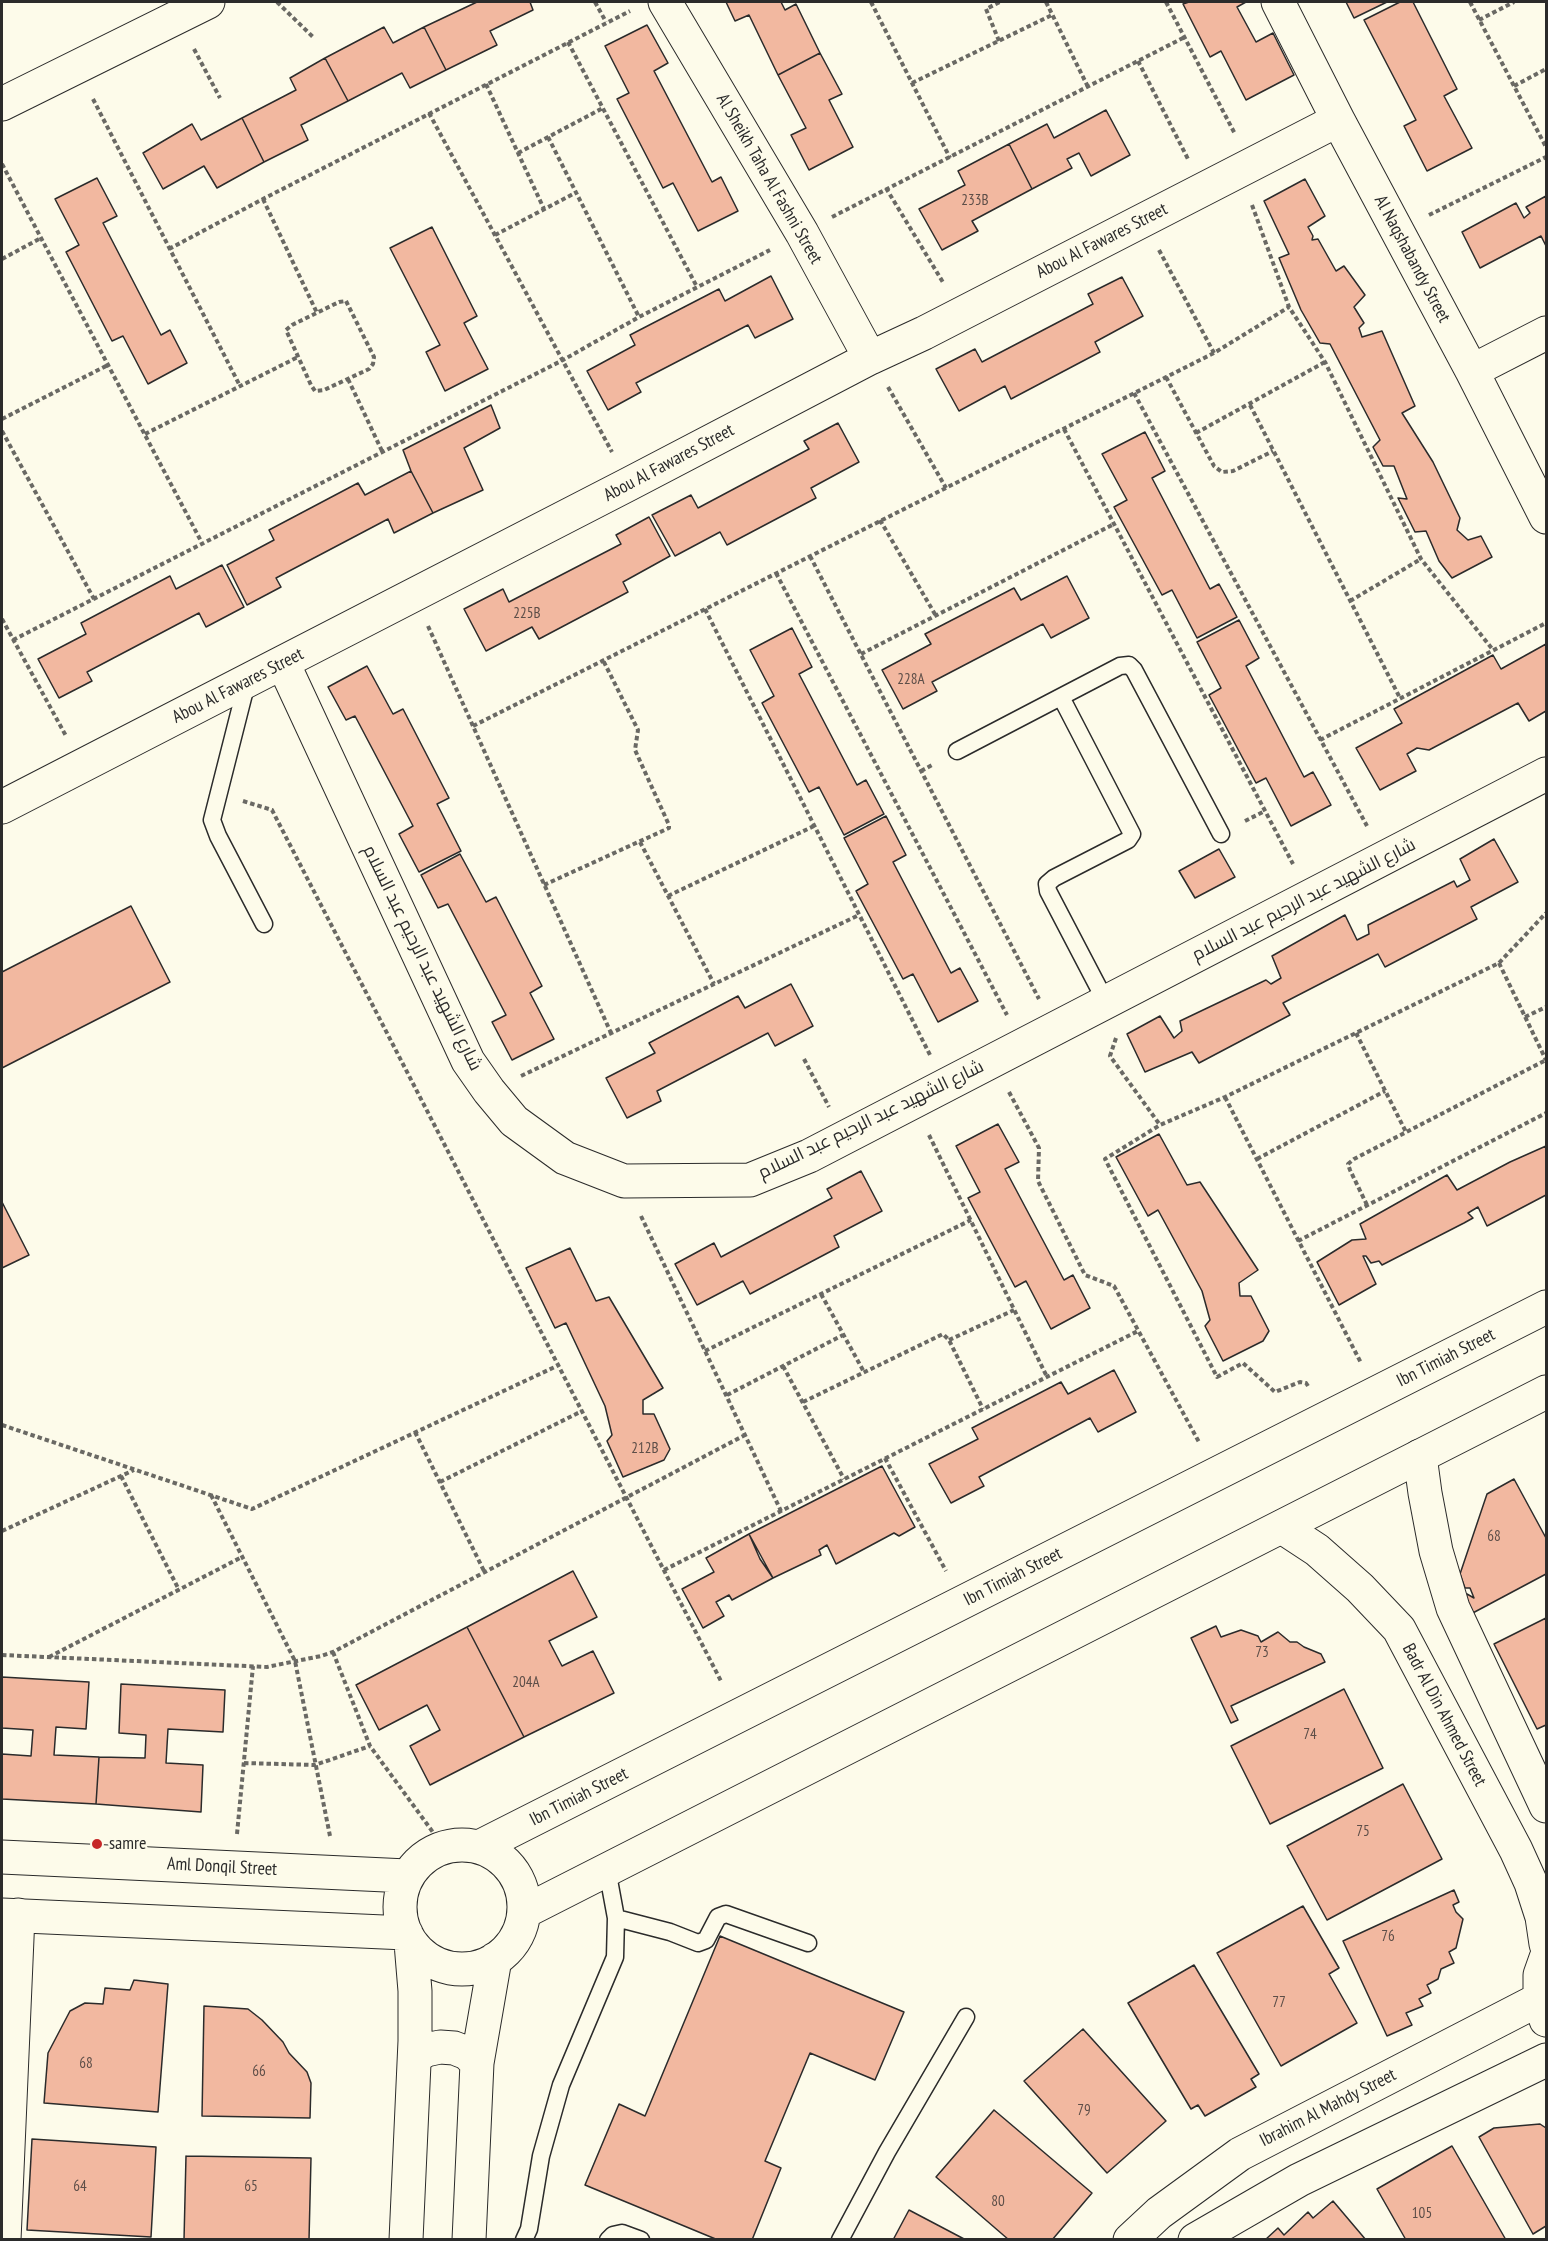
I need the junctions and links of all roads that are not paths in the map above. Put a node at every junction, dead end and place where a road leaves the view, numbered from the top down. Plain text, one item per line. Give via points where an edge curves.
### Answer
1 (665, 2) edge
2 (1278, 2) edge
3 (195, 6) edge
4 (2, 104) edge
5 (1338, 120) junction
6 (1546, 333) edge
7 (870, 357) junction
8 (1472, 371) junction
9 (1546, 516) edge
10 (283, 663) junction
11 (247, 681) junction
12 (1061, 697) junction
13 (957, 751) dead end
14 (1546, 774) edge
15 (2, 807) edge
16 (1221, 834) dead end
17 (264, 924) dead end
18 (1118, 995) junction
19 (1546, 1307) edge
20 (1546, 1392) edge
21 (1420, 1456) junction
22 (1282, 1527) junction
23 (1546, 1806) edge
24 (479, 1847) junction
25 (2, 1857) edge
26 (604, 1871) junction
27 (407, 1876) junction
28 (524, 1912) junction
29 (10, 1915) edge
30 (616, 1918) junction
31 (408, 1938) junction
32 (808, 1943) dead end
33 (1546, 1944) edge
34 (1546, 1958) edge
35 (495, 1959) junction
36 (1543, 2010) edge
37 (966, 2017) dead end
38 (415, 2057) junction
39 (1546, 2060) edge
40 (477, 2063) junction
41 (3, 2230) edge
42 (406, 2240) edge
43 (469, 2240) edge
44 (524, 2240) edge
45 (608, 2240) edge
46 (641, 2240) edge
47 (840, 2240) edge
48 (1130, 2240) edge
49 (1195, 2240) edge

1 - 7 street, Al Sheikh Taha Al Fashni Street via 802,233
2 - 5 street, Al Naqshabandy Street
3 - 4 street
5 - 7 street, Abou Al Fawares Street
5 - 8 street, Al Naqshabandy Street
6 - 8 street
7 - 10 street, Abou Al Fawares Street
8 - 9 street, Al Naqshabandy Street
10 - 11 street, Abou Al Fawares Street
10 - 18 street, شارع الشهيد عبد الرحيم عبد السلام via 468,1060 514,1121 565,1158 624,1181 750,1180 845,1137
11 - 15 street, Abou Al Fawares Street
11 - 17 lane via 212,820
12 - 13 lane
12 - 16 lane via 1119,666 1129,665
12 - 18 lane via 1132,834 1128,840 1054,879 1047,884 1048,891
14 - 18 street, شارع الشهيد عبد الرحيم عبد السلام
19 - 24 street, Ibn Timiah Street
20 - 21 street
21 - 22 street
21 - 23 street via 1436,1551 1454,1608
22 - 26 street
22 - 33 street, Badr Al Din Ahmed Street via 1352,1580 1399,1629 1516,1850 1542,1917
24 - 27 street via 441,1848 416,1864
24 - 28 street via 500,1858 516,1877
25 - 27 street, Aml Donqil Street
26 - 28 street
26 - 30 lane
27 - 31 street via 399,1904
28 - 35 street via 515,1939
29 - 31 street
29 - 41 street
30 - 32 lane via 698,1944 706,1940 718,1917 726,1914
30 - 44 lane via 615,1957 561,2085
31 - 35 street via 431,1961 443,1966 470,1968
31 - 38 street via 415,1992
34 - 36 street via 1540,1975
35 - 40 street
36 - 48 street, Ibrahim Al Mahdy Street via 1240,2154 1159,2213
37 - 47 lane
38 - 40 street via 426,2050 454,2048
38 - 42 street
39 - 49 street via 1299,2180
40 - 43 street
45 - 46 lane via 622,2233

